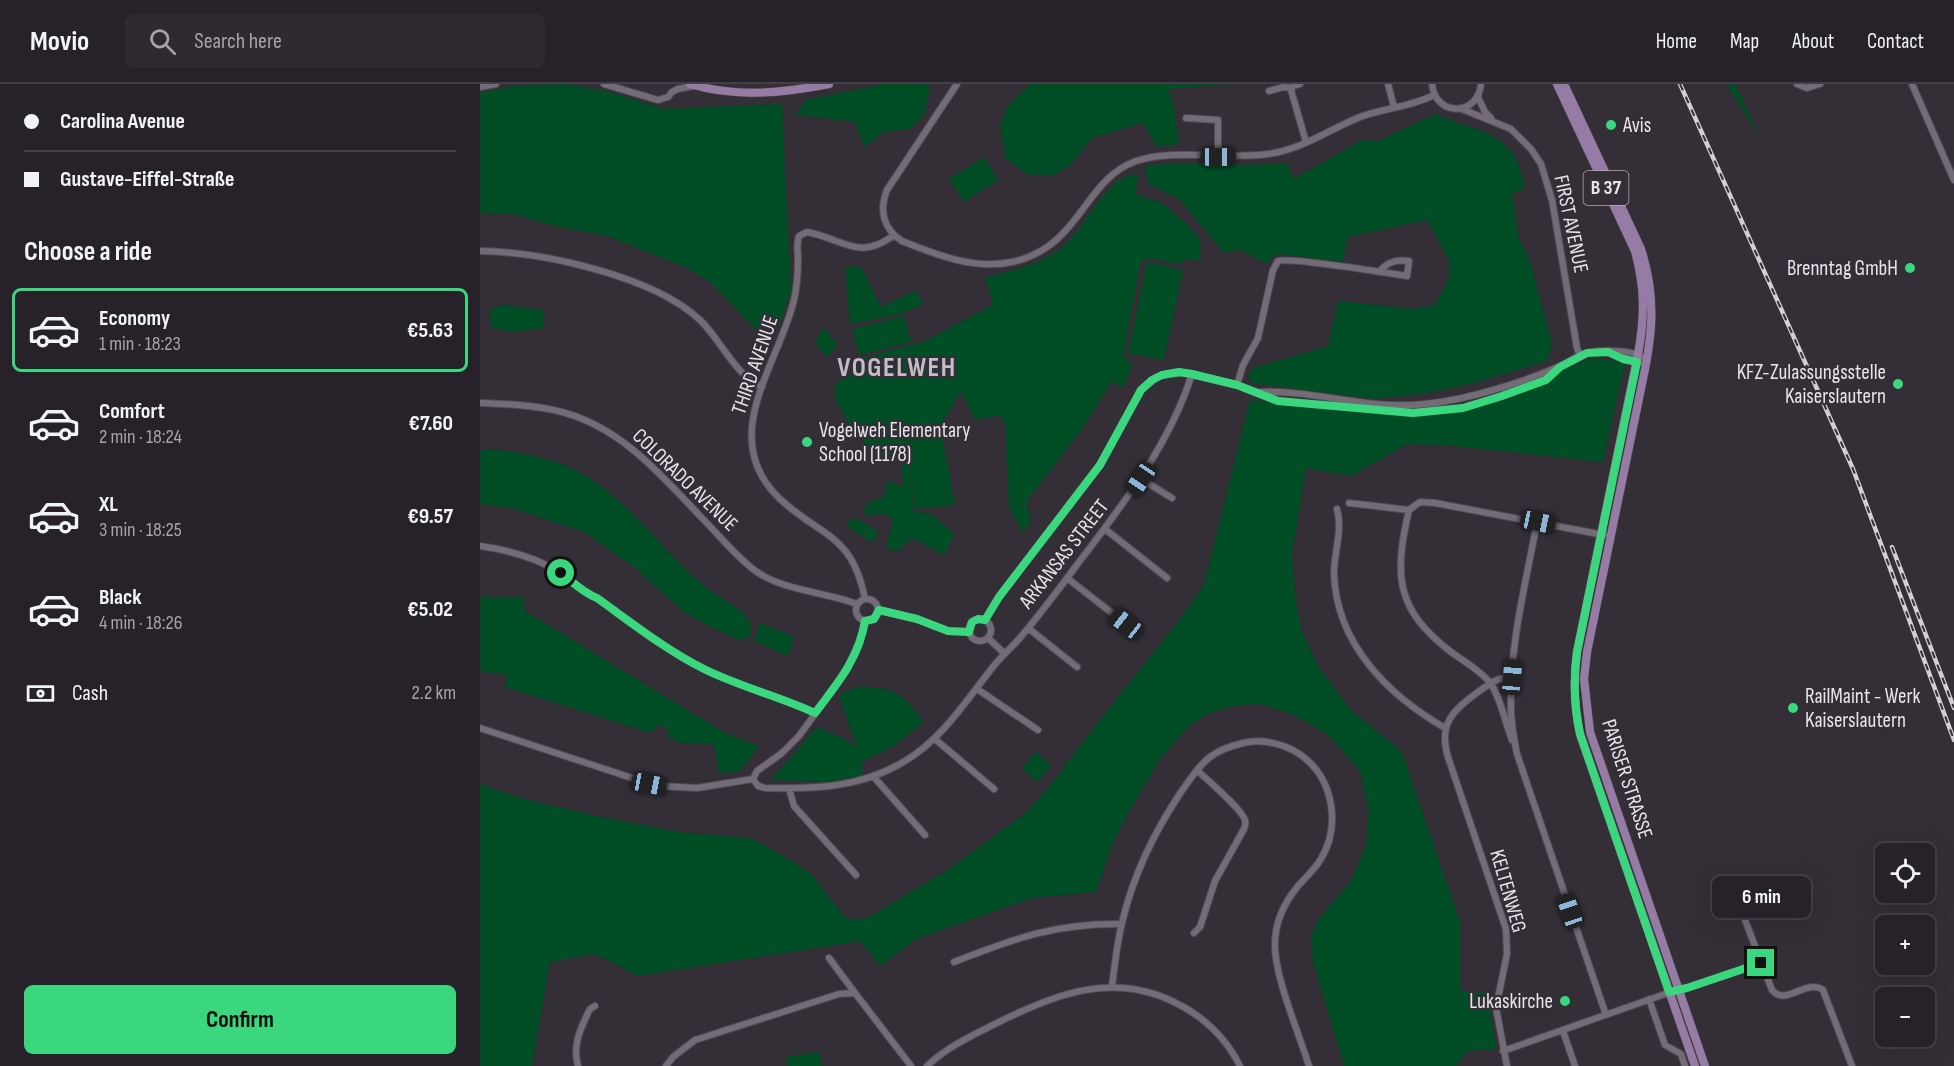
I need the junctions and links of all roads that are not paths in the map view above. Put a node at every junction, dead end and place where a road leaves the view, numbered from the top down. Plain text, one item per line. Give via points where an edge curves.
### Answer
1 (496, 84) edge
2 (604, 84) edge
3 (673, 84) edge
4 (829, 84) edge
5 (957, 84) edge
6 (1300, 84) edge
7 (1388, 84) edge
8 (1432, 84) edge
9 (1481, 84) edge
10 (1557, 84) edge
11 (1564, 84) edge
12 (1797, 84) edge
13 (1820, 84) edge
14 (692, 85) edge
15 (1911, 85) edge
16 (480, 87) edge
17 (1291, 88) junction
18 (1269, 91) dead end
19 (672, 92) junction
20 (1434, 96) junction
21 (1478, 97) junction
22 (1394, 108) junction
23 (1462, 109) junction
24 (1186, 118) dead end
25 (1494, 120) junction
26 (1306, 142) junction
27 (1218, 157) junction
28 (1954, 180) edge
29 (893, 236) junction
30 (480, 251) edge
31 (1379, 272) junction
32 (1580, 356) junction
33 (1638, 358) junction
34 (1647, 362) junction
35 (1560, 367) junction
36 (1192, 374) junction
37 (1237, 385) junction
38 (762, 387) junction
39 (1257, 392) junction
40 (1439, 402) junction
41 (480, 403) edge
42 (1436, 411) junction
43 (1141, 479) junction
44 (1172, 498) dead end
45 (1349, 503) dead end
46 (1337, 509) dead end
47 (1409, 510) junction
48 (1538, 522) junction
49 (1105, 529) junction
50 (1601, 535) junction
51 (1611, 537) junction
52 (480, 546) edge
53 (1067, 578) junction
54 (1167, 578) dead end
55 (865, 599) junction
56 (857, 604) junction
57 (879, 610) junction
58 (985, 620) junction
59 (865, 621) junction
60 (1126, 624) dead end
61 (1028, 628) junction
62 (969, 632) junction
63 (988, 638) junction
64 (1005, 654) junction
65 (1077, 667) dead end
66 (1512, 677) junction
67 (1491, 683) junction
68 (978, 689) junction
69 (815, 713) junction
70 (480, 728) edge
71 (1445, 728) junction
72 (1038, 730) dead end
73 (935, 739) junction
74 (1517, 754) junction
75 (1197, 770) junction
76 (873, 776) junction
77 (753, 779) junction
78 (789, 788) junction
79 (994, 789) dead end
80 (925, 835) dead end
81 (856, 875) dead end
82 (1730, 881) dead end
83 (1122, 924) junction
84 (1194, 933) dead end
85 (829, 958) dead end
86 (954, 962) dead end
87 (1761, 963) junction
88 (1112, 986) junction
89 (1679, 991) junction
90 (1669, 992) junction
91 (855, 993) junction
92 (1649, 999) junction
93 (595, 1006) dead end
94 (1606, 1015) junction
95 (1563, 1031) junction
96 (1503, 1051) junction
97 (578, 1066) edge
98 (666, 1066) edge
99 (911, 1066) edge
100 (927, 1066) edge
101 (1240, 1066) edge
102 (1309, 1066) edge
103 (1507, 1066) edge
104 (1575, 1066) edge
105 (1685, 1066) edge
106 (1695, 1066) edge
107 (1705, 1066) edge
108 (1852, 1066) edge

1 - 16 street
2 - 19 street via 658,100
3 - 19 street
4 - 14 main road via 748,94
5 - 29 street via 887,190 882,211
6 - 17 street
7 - 22 street
8 - 20 street
9 - 21 street
10 - 33 main road, PARISER STRASSE / B 37 via 1635,251 1644,310
11 - 34 main road, PARISER STRASSE / B 37 via 1647,269 1653,317
12 - 13 street via 1807,88
14 - 19 street
15 - 28 street
17 - 18 street
17 - 26 street
20 - 22 street
20 - 23 street, FIRST AVENUE via 1449,108
21 - 23 street
21 - 25 street, FIRST AVENUE
22 - 26 street via 1360,117
23 - 25 street, FIRST AVENUE
24 - 27 street via 1218,120
25 - 32 street, FIRST AVENUE via 1511,129 1531,149 1548,182
26 - 27 street via 1270,154
27 - 29 street via 1165,156 1125,166 1108,180 1056,241 1021,260 973,264
29 - 38 street, THIRD AVENUE via 864,249 807,232 799,236 795,297
30 - 38 street via 529,254 587,268 668,298 698,319 741,372
31 - 31 street via 1407,276 1408,261 1387,263
31 - 37 street via 1278,261 1258,338
32 - 33 street via 1608,352 1623,359
32 - 35 street
33 - 34 street
33 - 50 main road, PARISER STRASSE / B 37
34 - 51 main road, PARISER STRASSE / B 37
35 - 40 street via 1493,390
35 - 42 street via 1546,380 1502,396
36 - 37 street
36 - 43 street, ARKANSAS STREET via 1177,412
36 - 58 street via 1162,375 1141,390 1100,465
37 - 39 street
38 - 55 street, THIRD AVENUE via 751,428 762,474 782,500 845,548
39 - 40 street via 1388,405
39 - 42 street via 1278,401 1378,412
40 - 42 street
41 - 56 street, COLORADO AVENUE via 556,411 604,429 641,456 760,574 781,584
43 - 44 street
43 - 49 street, ARKANSAS STREET
45 - 47 street
46 - 71 street via 1334,577 1342,618 1354,644 1392,690
47 - 48 street via 1427,502
47 - 67 street via 1399,568 1406,601 1436,640
48 - 50 street
48 - 66 street via 1515,639
49 - 53 street, ARKANSAS STREET
49 - 54 street
50 - 51 street
50 - 90 main road, PARISER STRASSE / B 37 via 1577,652 1573,679 1575,708 1580,734
51 - 89 main road, PARISER STRASSE / B 37 via 1587,652 1586,706 1590,732
52 - 69 street via 546,564 585,594 597,598 688,660
53 - 60 street
53 - 61 street, ARKANSAS STREET
55 - 56 street
55 - 57 street via 874,601
56 - 59 street via 856,615
57 - 59 street via 874,619
57 - 62 street via 948,631
58 - 62 street via 972,622
58 - 63 street via 990,627
59 - 69 street via 854,659
61 - 64 street, ARKANSAS STREET
61 - 65 street
62 - 63 street via 977,641
63 - 64 street
64 - 68 street, ARKANSAS STREET
66 - 67 street
66 - 74 street via 1511,711
67 - 71 street via 1455,709
67 - 74 street
68 - 72 street
68 - 73 street, ARKANSAS STREET
69 - 77 street via 791,745 757,771
70 - 77 street via 662,786 697,788
71 - 96 street, KELTENWEG via 1445,746 1506,929 1507,954 1496,1008
73 - 76 street, ARKANSAS STREET via 903,762
73 - 79 street
74 - 94 street
75 - 83 street via 1151,842
75 - 84 street via 1238,810 1245,824 1215,881 1200,927
75 - 102 street via 1211,756 1230,746 1268,742 1305,758 1319,773 1329,794 1332,816 1326,849 1282,910 1274,945 1281,981
76 - 78 street, ARKANSAS STREET via 837,786
76 - 80 street
77 - 78 street, ARKANSAS STREET via 761,787
78 - 81 street via 794,806
82 - 87 street
83 - 86 street via 1044,930
83 - 88 street
85 - 91 street
87 - 89 street
87 - 108 street via 1776,995 1817,986 1823,990
88 - 100 street via 1032,1005 949,1048
88 - 101 street via 1153,993 1195,1013 1220,1036
89 - 90 street
89 - 107 main road, PARISER STRASSE / B 37
90 - 92 street
90 - 106 main road, PARISER STRASSE / B 37
91 - 98 street via 839,994 695,1040
91 - 99 street
92 - 94 street
92 - 105 street via 1665,1045 1681,1054
93 - 97 street via 576,1041
94 - 95 street
95 - 96 street
95 - 104 street
96 - 103 street, KELTENWEG

